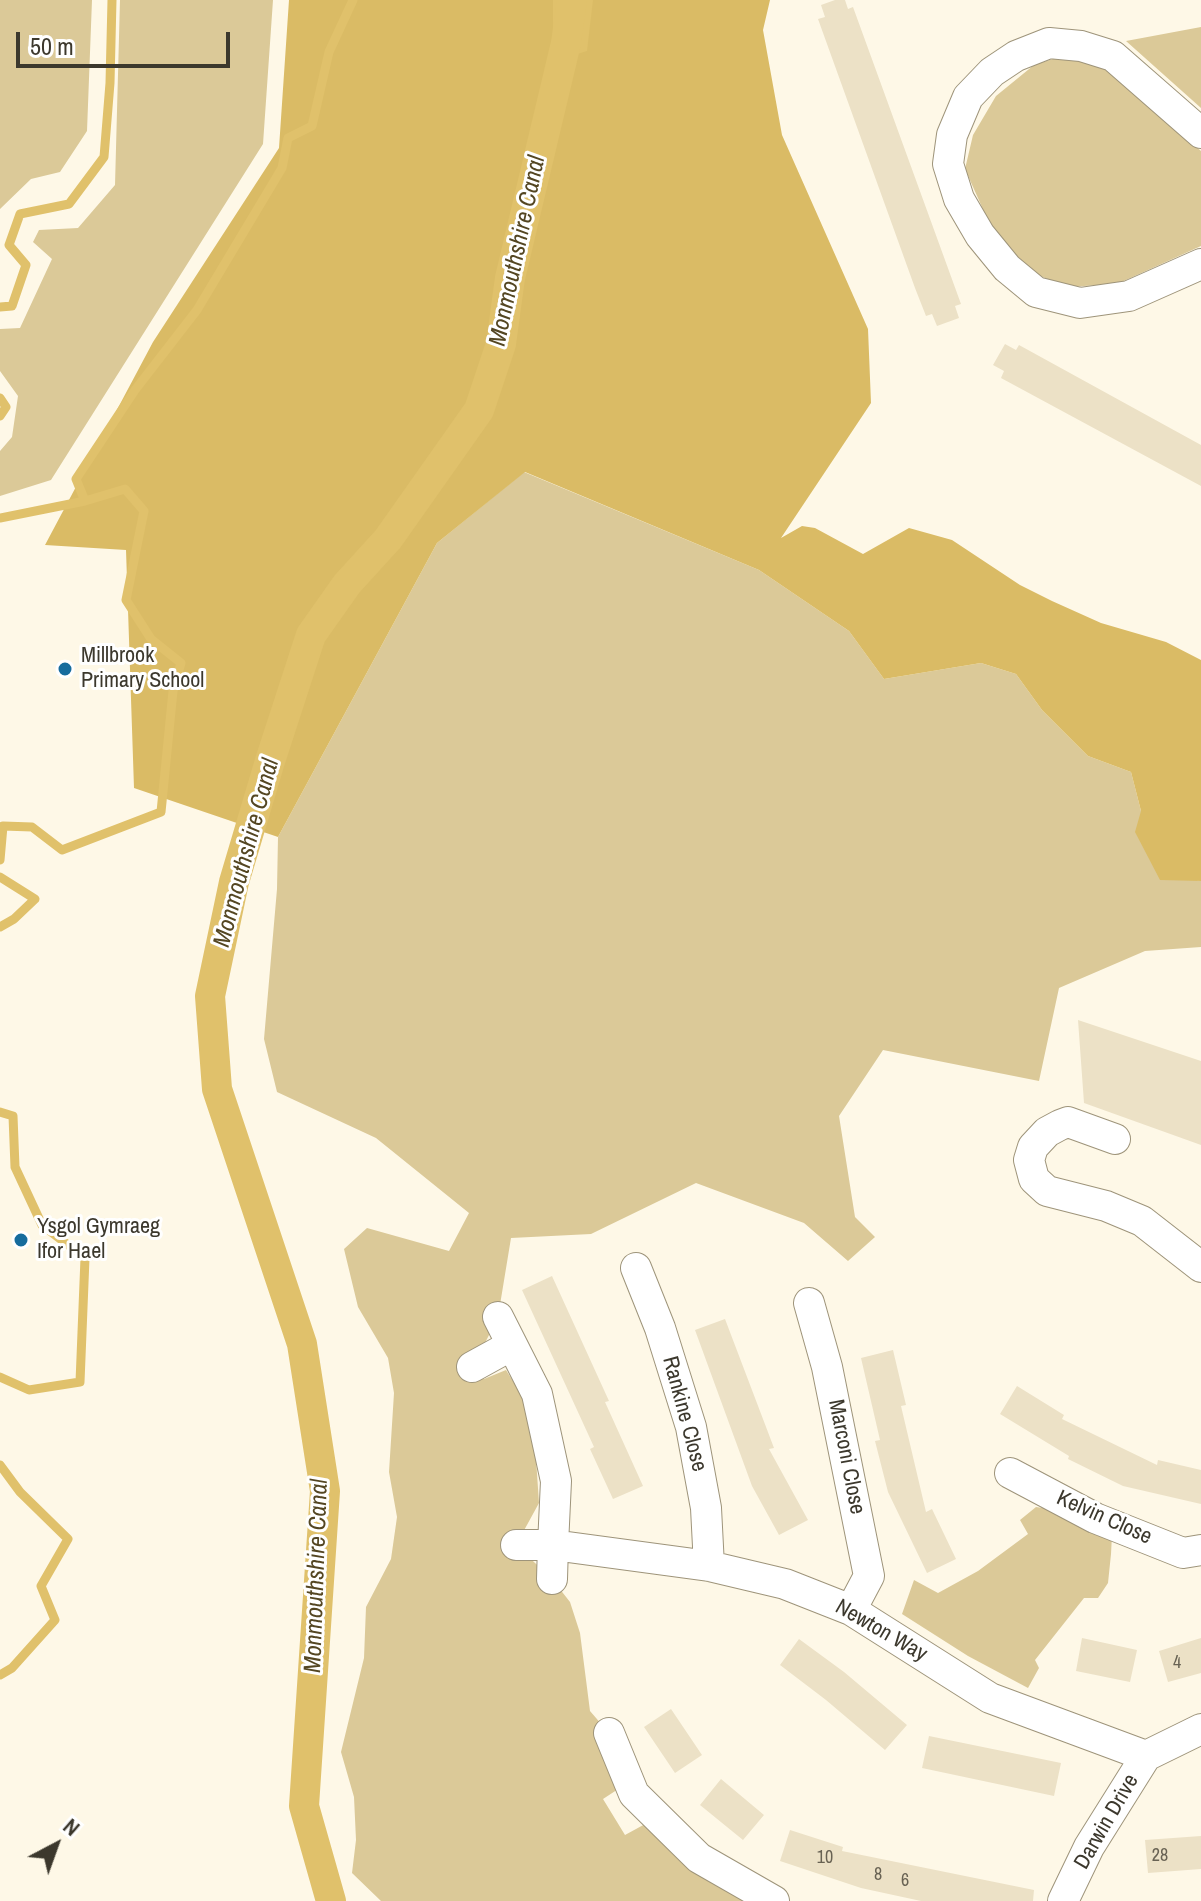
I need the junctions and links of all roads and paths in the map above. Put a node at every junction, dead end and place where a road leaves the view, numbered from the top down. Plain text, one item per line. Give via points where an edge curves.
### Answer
1 (1201, 133) edge
2 (1197, 272) edge
3 (1115, 1139) dead end
4 (1201, 1267) edge
5 (636, 1268) dead end
6 (809, 1303) dead end
7 (498, 1317) dead end
8 (512, 1345) junction
9 (472, 1367) dead end
10 (1010, 1473) dead end
11 (516, 1545) dead end
12 (553, 1545) junction
13 (1201, 1550) edge
14 (709, 1566) junction
15 (552, 1579) dead end
16 (851, 1610) junction
17 (1201, 1729) edge
18 (609, 1733) dead end
19 (1146, 1756) junction
20 (774, 1901) edge
21 (1063, 1901) edge

1 - 2 street via 1113,56 1049,43 1016,56 968,97 952,135 948,164 959,199 980,235 1036,292 1080,303 1129,296
3 - 4 street via 1068,1122 1060,1125 1033,1147 1029,1160 1034,1179 1047,1191 1142,1221
5 - 14 street, Rankine Close via 691,1427 706,1508
6 - 16 street, Marconi Close via 869,1576
7 - 8 street
8 - 9 street
8 - 12 street via 537,1394 556,1481
10 - 13 street, Kelvin Close via 1095,1518 1183,1553
11 - 12 street, Newton Way
12 - 14 street, Newton Way
12 - 15 street
14 - 16 street, Newton Way via 785,1584
16 - 19 street, Newton Way via 990,1698
17 - 19 street, Darwin Drive
18 - 20 street via 623,1801 699,1858
19 - 21 street, Darwin Drive via 1089,1847

